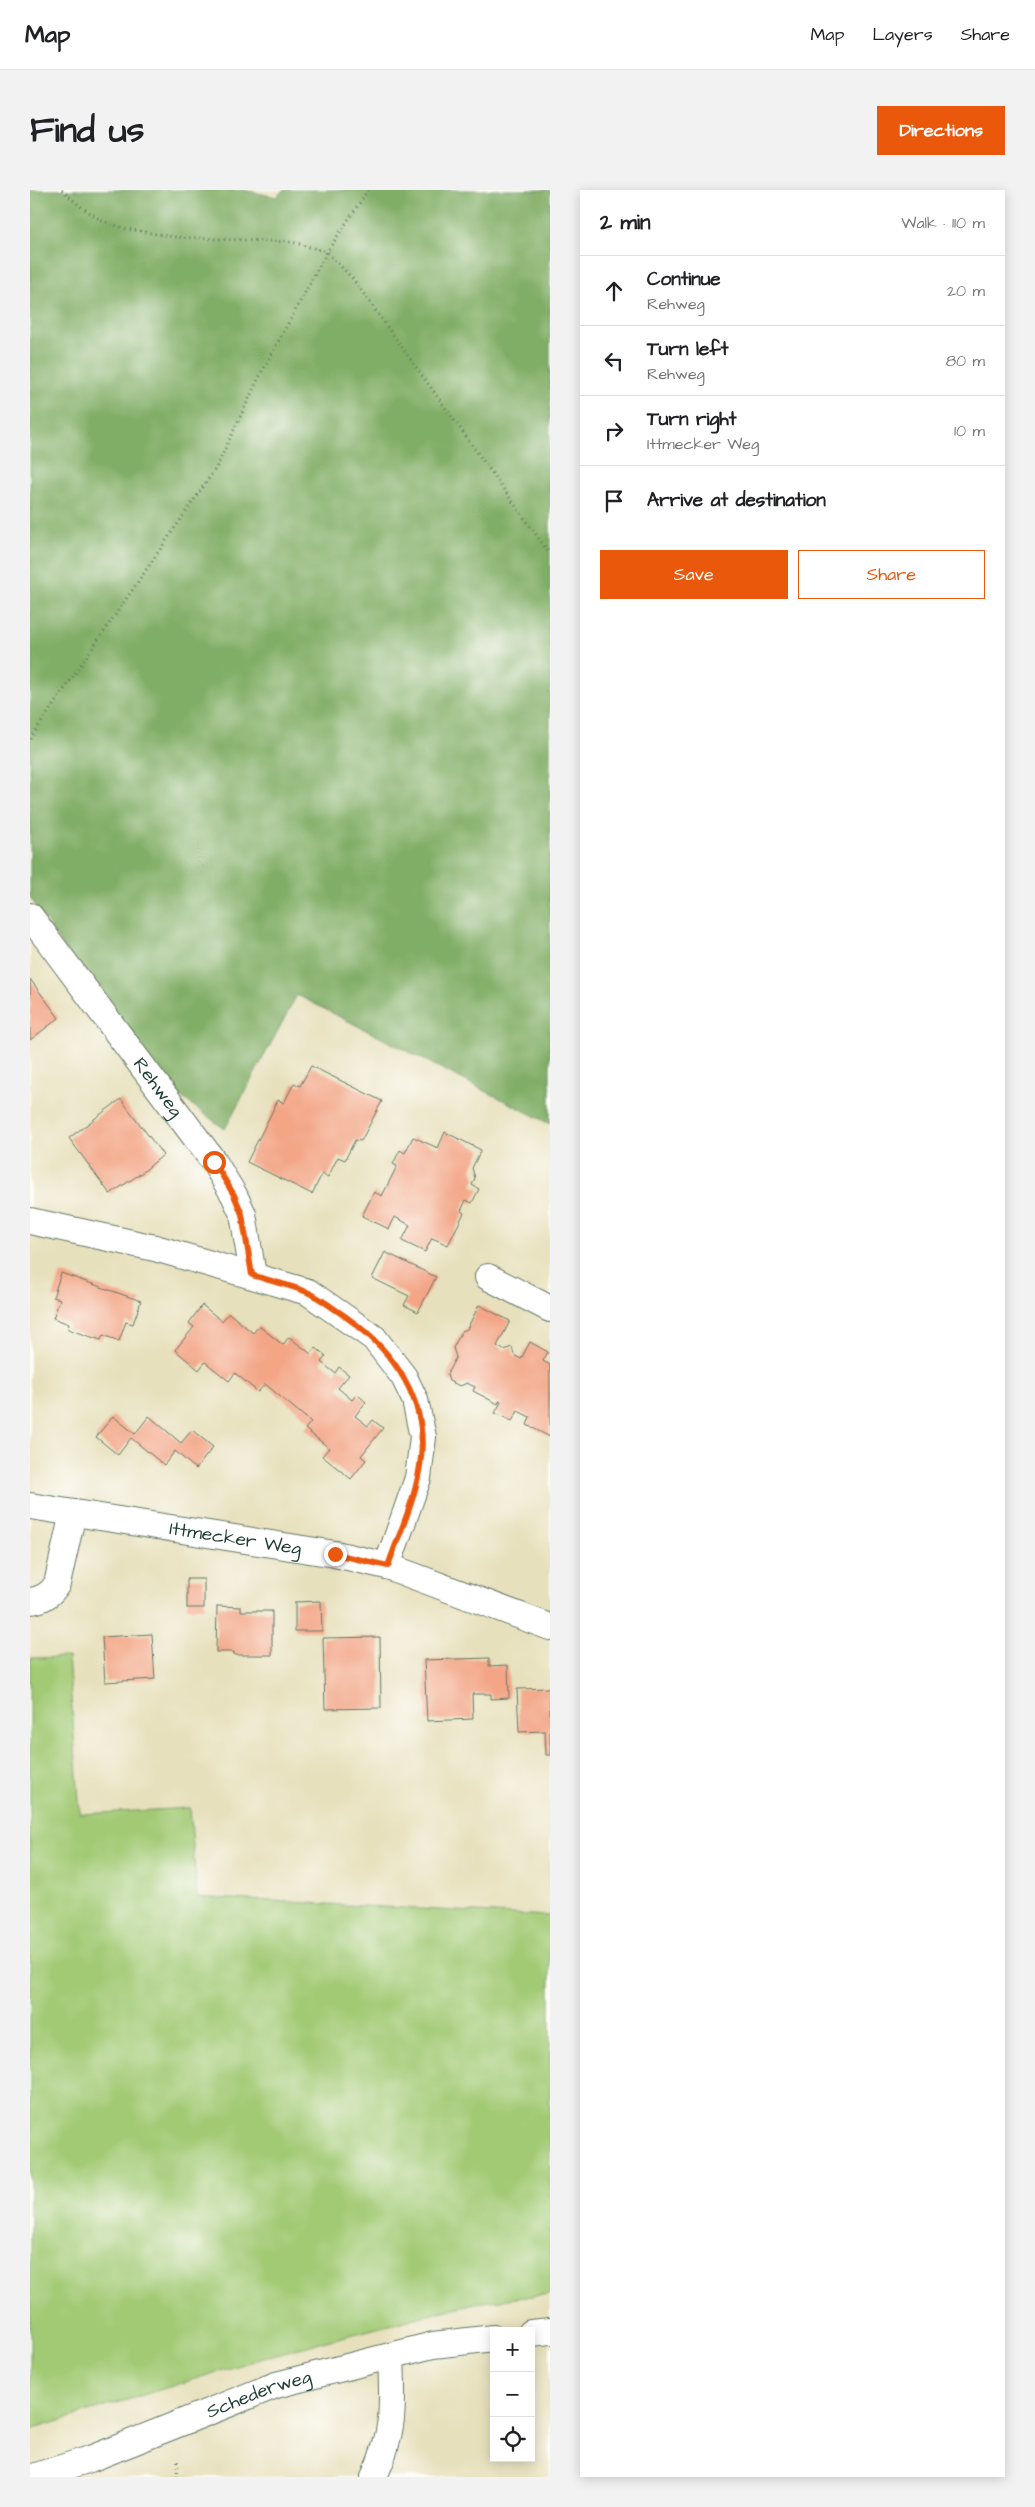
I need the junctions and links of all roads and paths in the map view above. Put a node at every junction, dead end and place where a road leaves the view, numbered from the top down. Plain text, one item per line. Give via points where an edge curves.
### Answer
1 (62, 190) edge
2 (368, 190) edge
3 (327, 252) junction
4 (550, 554) edge
5 (30, 740) edge
6 (30, 916) edge
7 (30, 1221) edge
8 (252, 1275) junction
9 (488, 1277) dead end
10 (550, 1310) edge
11 (30, 1506) edge
12 (73, 1512) junction
13 (388, 1566) junction
14 (30, 1601) edge
15 (550, 1627) edge
16 (550, 2331) edge
17 (535, 2333) edge
18 (490, 2338) edge
19 (391, 2356) junction
20 (33, 2477) edge
21 (374, 2477) edge

1 - 3 path via 102,221 127,229 174,237 292,242
2 - 3 path
3 - 4 path via 353,279
3 - 5 path via 260,375 216,468
6 - 8 street, Rehweg via 214,1162 234,1195 246,1230
7 - 8 street via 155,1248
8 - 13 street via 308,1292 348,1318 374,1338 390,1357 415,1400 423,1437 418,1478
9 - 10 street
11 - 12 street, Ittmecker Weg
12 - 13 street, Ittmecker Weg via 335,1554
12 - 14 street via 57,1584 44,1597
13 - 15 street, Ittmecker Weg
16 - 17 street
18 - 19 street, Schederweg via 433,2345
19 - 20 street, Schederweg via 276,2385 90,2459
19 - 21 street via 393,2404 390,2432

